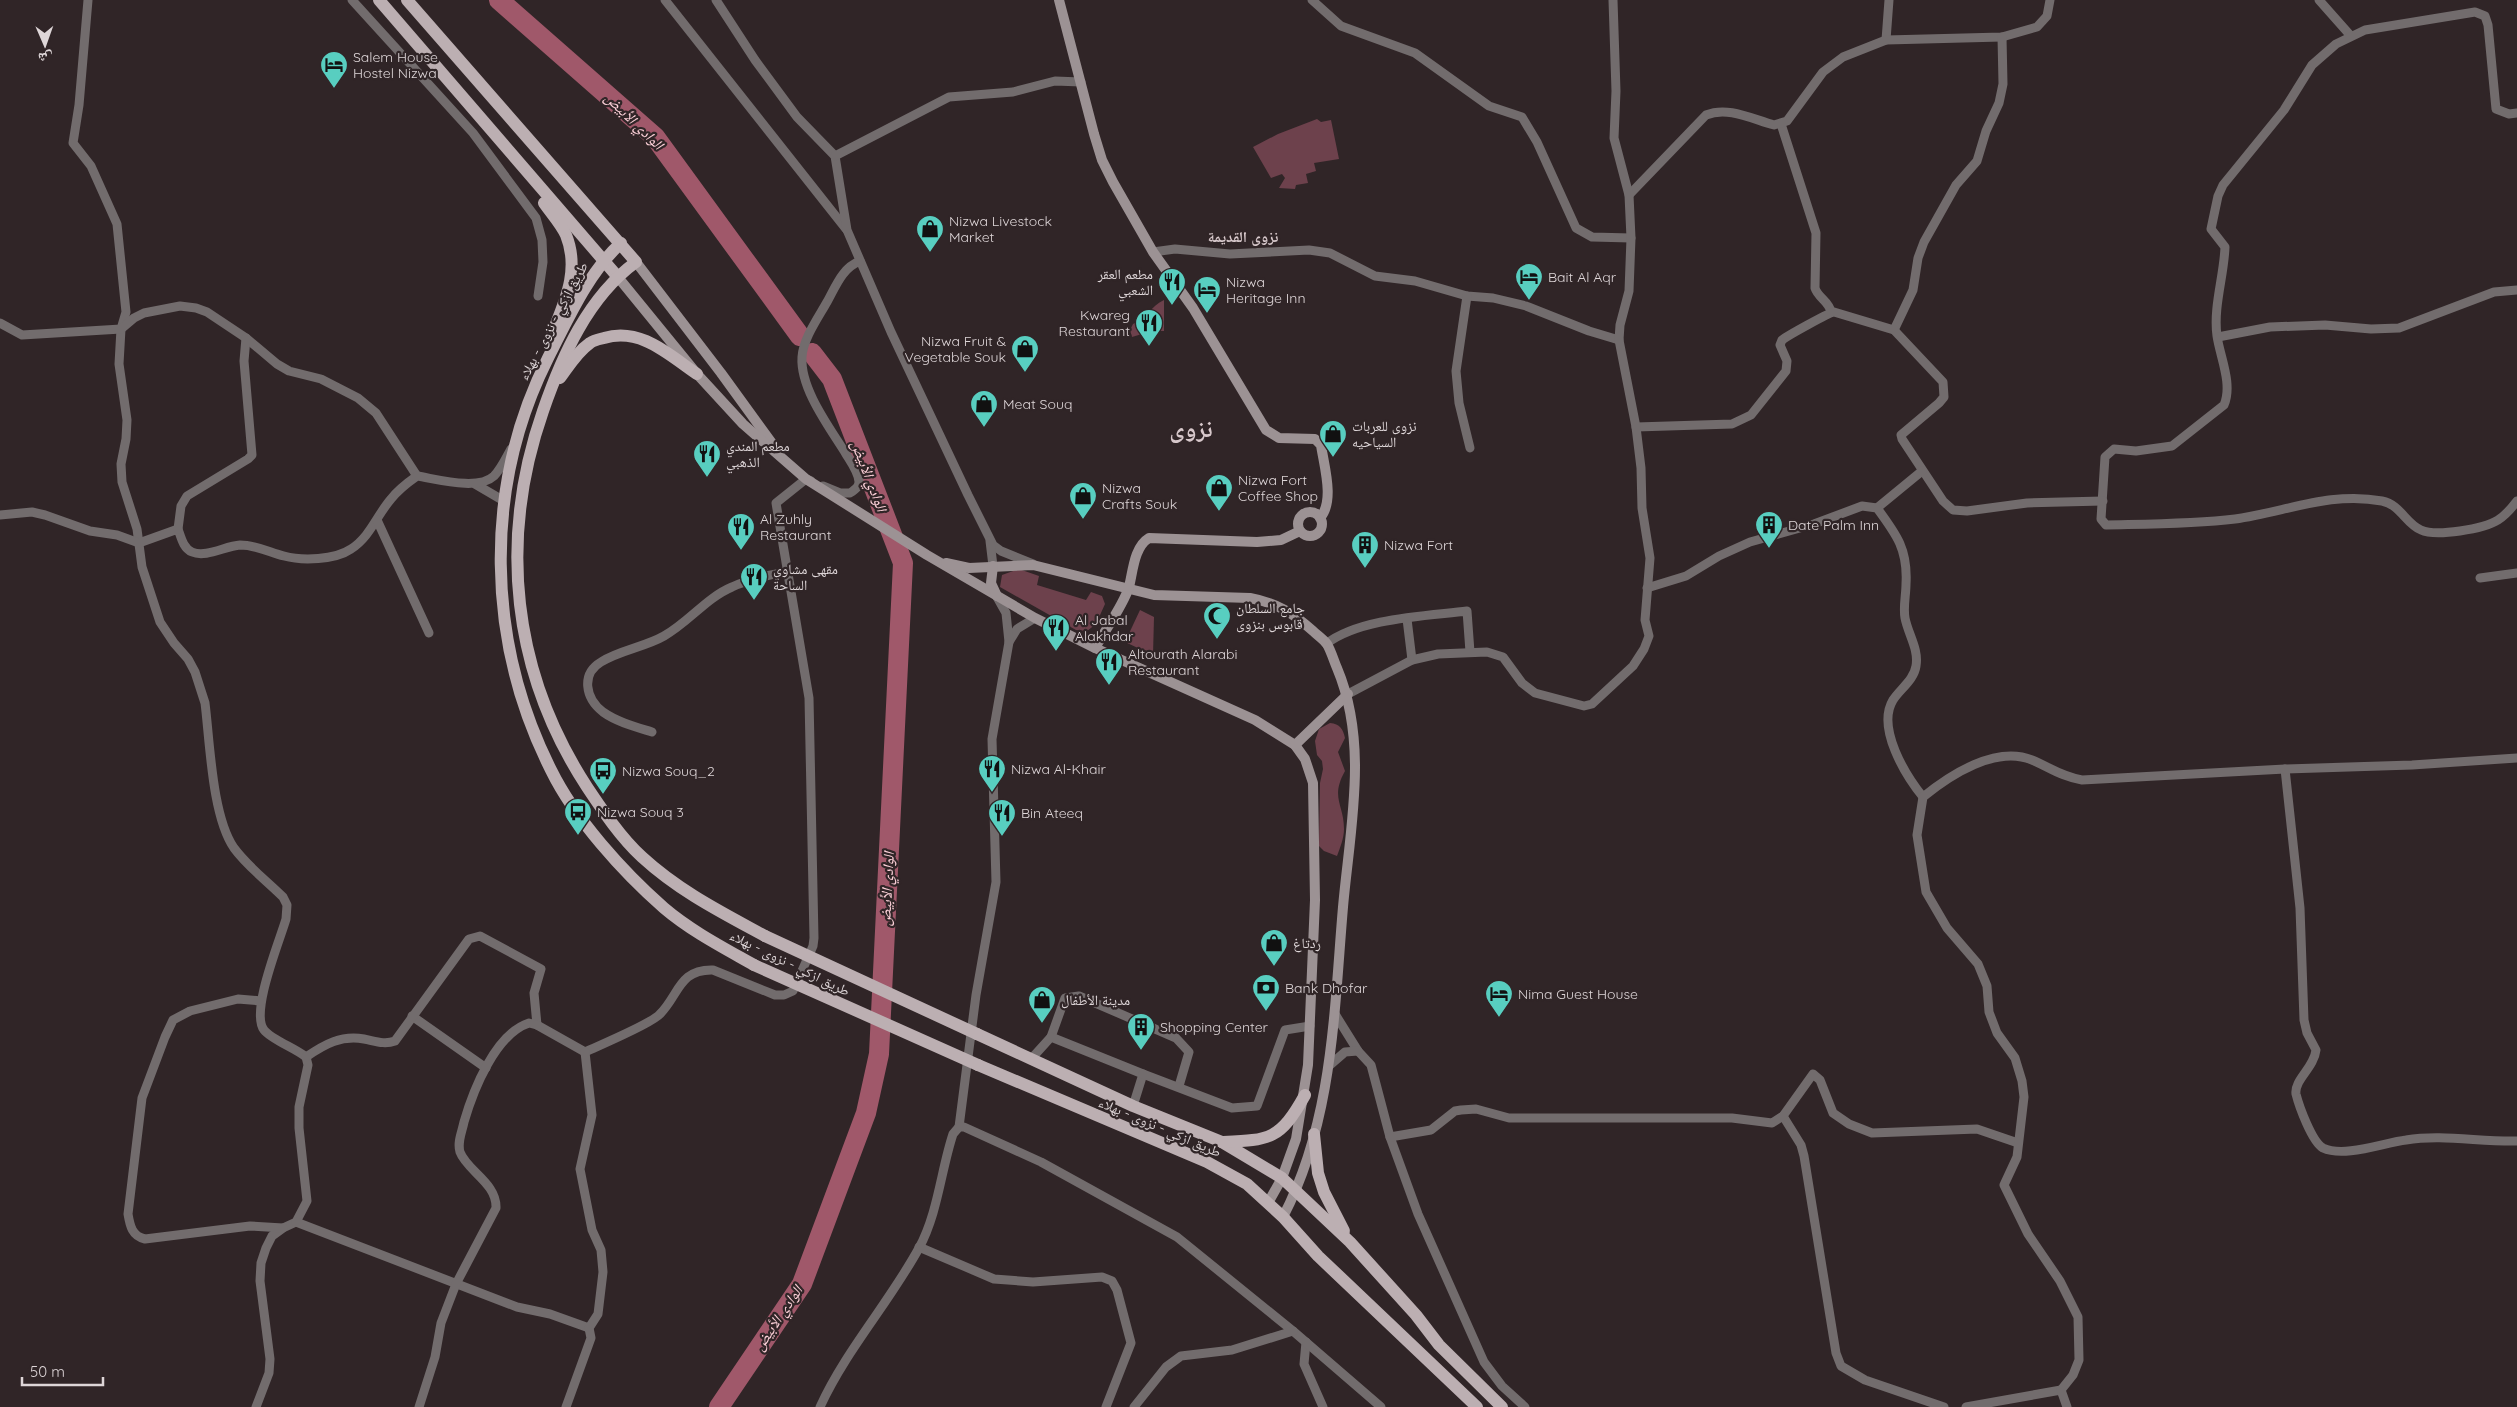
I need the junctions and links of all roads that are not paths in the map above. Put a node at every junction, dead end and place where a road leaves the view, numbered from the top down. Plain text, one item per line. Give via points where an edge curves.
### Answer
1 (88, 0) edge
2 (352, 0) edge
3 (379, 0) edge
4 (407, 0) edge
5 (665, 0) edge
6 (716, 0) edge
7 (1060, 0) edge
8 (1312, 0) edge
9 (1613, 0) edge
10 (1889, 0) edge
11 (2050, 0) edge
12 (2319, 0) edge
13 (2350, 35) junction
14 (2002, 37) junction
15 (1886, 40) junction
16 (1081, 82) junction
17 (2517, 113) edge
18 (1781, 124) junction
19 (835, 156) junction
20 (519, 166) junction
21 (1629, 195) junction
22 (847, 230) junction
23 (1631, 238) junction
24 (621, 243) junction
25 (1153, 252) junction
26 (603, 260) junction
27 (860, 261) junction
28 (636, 262) junction
29 (617, 276) junction
30 (2517, 290) edge
31 (538, 296) dead end
32 (1467, 296) junction
33 (1831, 312) junction
34 (0, 322) edge
35 (122, 329) junction
36 (1894, 330) junction
37 (2218, 337) junction
38 (246, 338) junction
39 (1619, 340) junction
40 (697, 374) junction
41 (535, 384) junction
42 (538, 426) junction
43 (1636, 427) junction
44 (516, 440) junction
45 (1470, 448) dead end
46 (786, 463) junction
47 (1922, 471) junction
48 (416, 476) junction
49 (806, 479) junction
50 (475, 484) junction
51 (504, 501) junction
52 (2103, 501) junction
53 (2517, 501) edge
54 (1877, 508) junction
55 (0, 515) edge
56 (1320, 518) junction
57 (377, 520) junction
58 (178, 530) junction
59 (1300, 531) junction
60 (990, 540) junction
61 (139, 544) junction
62 (927, 555) junction
63 (1033, 564) junction
64 (993, 566) junction
65 (787, 572) junction
66 (2517, 573) edge
67 (2480, 578) dead end
68 (1128, 588) junction
69 (1646, 588) junction
70 (997, 597) junction
71 (1035, 618) junction
72 (1407, 619) junction
73 (429, 634) dead end
74 (1009, 642) junction
75 (1326, 644) junction
76 (1095, 648) junction
77 (1470, 652) junction
78 (1412, 660) junction
79 (1348, 694) junction
80 (652, 732) dead end
81 (1295, 746) junction
82 (2517, 758) edge
83 (2285, 769) junction
84 (1923, 797) junction
85 (261, 1001) junction
86 (1335, 1014) junction
87 (412, 1016) junction
88 (537, 1025) junction
89 (1310, 1026) junction
90 (1051, 1037) junction
91 (1358, 1051) junction
92 (585, 1052) junction
93 (306, 1057) junction
94 (1032, 1058) junction
95 (1330, 1065) junction
96 (486, 1068) junction
97 (1143, 1074) junction
98 (1179, 1086) junction
99 (1304, 1096) junction
100 (1134, 1106) junction
101 (1783, 1116) junction
102 (959, 1127) junction
103 (1314, 1134) junction
104 (1390, 1136) junction
105 (2517, 1141) edge
106 (1222, 1142) junction
107 (2018, 1143) junction
108 (1282, 1178) junction
109 (1296, 1192) junction
110 (1268, 1203) junction
111 (1283, 1217) junction
112 (296, 1222) junction
113 (283, 1228) junction
114 (1350, 1242) junction
115 (919, 1247) junction
116 (456, 1284) junction
117 (589, 1328) junction
118 (1294, 1331) junction
119 (1306, 1342) junction
120 (2061, 1390) junction
121 (256, 1407) edge
122 (419, 1407) edge
123 (566, 1407) edge
124 (820, 1407) edge
125 (1106, 1407) edge
126 (1134, 1407) edge
127 (1324, 1407) edge
128 (1381, 1407) edge
129 (1476, 1407) edge
130 (1502, 1407) edge
131 (1525, 1407) edge
132 (1944, 1407) edge
133 (1966, 1407) edge
134 (2067, 1407) edge

1 - 35 street via 73,144 92,166 117,224 126,312
2 - 31 street via 473,133 536,218 543,262
3 - 20 main road, طريق ازكي - نزوى - بهلاء
4 - 24 main road
5 - 22 street
6 - 19 street via 797,116
7 - 16 street
8 - 23 street via 1341,26 1415,53 1490,106 1522,117 1537,142 1576,228 1592,237
9 - 21 street via 1614,138
10 - 15 street
11 - 14 street via 2043,23
12 - 13 street
13 - 17 street via 2475,12 2484,16 2488,25 2496,109
13 - 37 street via 2312,66 2284,110 2223,185 2218,196 2211,229 2225,247 2216,322
14 - 15 street
14 - 36 street via 2003,84 1999,104 1977,161 1956,185 1924,242 1913,290
15 - 18 street via 1828,66
16 - 19 street via 1056,81 1013,92 949,97
16 - 25 street via 1102,160
18 - 21 street via 1774,125 1726,111 1706,115
18 - 33 street via 1816,233 1816,292
19 - 22 street
20 - 26 main road, طريق ازكي - نزوى - بهلاء
20 - 41 main road via 565,235 572,258 572,280
21 - 23 street
22 - 27 street
23 - 39 street via 1629,291
24 - 26 main road, طريق ازكي - نزوى - بهلاء
24 - 28 main road
25 - 32 street via 1175,249 1230,254 1310,250 1330,253 1375,276 1415,281
25 - 56 street via 1193,308 1266,430 1279,438 1315,439 1321,446 1327,502
26 - 29 main road, طريق ازكي - نزوى - بهلاء
26 - 41 main road, طريق ازكي - نزوى - بهلاء
27 - 49 street via 842,274 812,329 802,356 806,381 819,411 853,465 858,486 845,494
27 - 60 street
28 - 29 main road, طريق ازكي - نزوى - بهلاء
28 - 46 street via 722,373
29 - 40 street
29 - 42 main road, طريق ازكي - نزوى - بهلاء via 577,331 557,370
30 - 37 street via 2494,292 2399,328 2270,327
32 - 39 street via 1494,298 1526,306
32 - 45 street via 1456,371 1459,403
33 - 36 street
33 - 43 street via 1782,340 1780,345 1787,361 1786,371 1758,407 1742,421
34 - 35 street via 22,335
35 - 38 street via 144,313 180,306 207,312
35 - 61 street via 120,375 128,420 121,464 122,482
36 - 47 street via 1943,382 1945,389 1944,397 1901,435
37 - 52 street via 2226,379 2227,399 2224,405 2172,446 2108,452
38 - 48 street via 289,371 321,379 358,398 376,413
38 - 58 street via 244,361 252,455 187,496 181,506
39 - 43 street
40 - 42 main road via 652,342 613,336 591,342 559,380
40 - 46 street via 743,424
41 - 44 main road, طريق ازكي - نزوى - بهلاء
42 - 94 main road, طريق ازكي - نزوى - بهلاء, bridge via 522,493 516,561 522,629 545,706 569,759 603,811 640,856 690,895 765,936
43 - 69 street via 1642,508 1650,558
44 - 50 street via 494,476
44 - 51 main road, طريق ازكي - نزوى - بهلاء
46 - 49 street
47 - 52 street via 1947,507 1960,512 2020,504
47 - 54 street
48 - 50 street
48 - 57 street via 390,500
49 - 62 street
49 - 65 street via 776,503
50 - 51 street
51 - 110 main road, طريق ازكي - نزوى - بهلاء, bridge via 500,565 504,628 525,712 551,772 584,821 629,875 673,914 754,965 1207,1162 1248,1184
52 - 53 street via 2100,518 2106,525 2220,520 2337,499 2382,501 2400,510 2420,530 2429,532 2484,527 2509,512
54 - 69 street via 1862,506 1750,542 1686,576
54 - 84 street via 1899,538 1904,553 1907,569 1905,616 1917,656 1911,679 1892,702 1888,718 1903,768
55 - 61 street via 38,514
56 - 59 street via 1320,529 1315,534 1307,535
56 - 59 street via 1310,512 1303,514 1299,520
57 - 58 street via 350,550 308,558 238,545 205,553 193,552 186,547
57 - 73 street
58 - 61 street
59 - 68 street via 1281,540 1257,542 1150,538 1137,556
60 - 63 street via 1001,551
60 - 64 street
61 - 85 street via 142,567 160,622 188,658 201,688 219,814 226,835 235,849 287,904 286,919
62 - 64 street via 957,566
62 - 70 street
63 - 64 street
63 - 68 street
64 - 70 street via 991,584
65 - 80 street via 732,586 667,635 594,667 586,686 590,697 602,711
65 - 92 street via 809,698 813,946 793,991 775,995 713,970 702,970 683,981 660,1015
66 - 67 street
68 - 75 street via 1154,595 1250,598 1275,604 1294,614
68 - 76 street
69 - 77 street via 1645,620 1649,636 1644,648 1633,666 1592,704 1576,705 1535,693 1522,683 1503,657 1487,652
70 - 71 street
70 - 74 street via 1006,613
71 - 74 street via 1017,629
71 - 76 street
72 - 75 street via 1358,627 1337,635
72 - 77 street via 1467,611
72 - 78 street
74 - 102 street via 992,739 996,882 976,995
75 - 79 street
76 - 81 street via 1255,720
77 - 78 street
78 - 79 street
79 - 81 street
79 - 86 street via 1356,755
81 - 89 street via 1305,759 1312,783 1315,900
82 - 83 street
83 - 84 street via 2082,780 2066,777 2031,759 1999,755 1936,786
83 - 105 street via 2300,908 2304,1020 2316,1050 2309,1070 2298,1081 2296,1093 2314,1141 2332,1151 2430,1138
84 - 107 street via 1916,835 1926,892 1947,928 1978,964 1987,986 1989,1012 1997,1033 2014,1058 2024,1097
85 - 93 street via 260,1023 264,1031
85 - 113 street via 238,1000 190,1011 173,1020 142,1098 128,1214 131,1229 139,1238 145,1239 250,1226
86 - 91 street
86 - 95 street
87 - 88 street via 468,939 480,936 541,969 534,994
87 - 93 street via 395,1041 388,1043 350,1037 333,1040
87 - 96 street
88 - 92 street
88 - 96 street via 523,1025 509,1036
89 - 98 street via 1286,1030 1256,1106 1232,1108
89 - 99 street
90 - 94 street
90 - 97 street
90 - 98 street via 1065,998 1079,996 1176,1038 1189,1052
91 - 95 street via 1345,1052
91 - 104 street via 1371,1065
92 - 117 street via 592,1115 580,1169 592,1230 601,1250 603,1272 598,1314
93 - 112 street via 308,1065 299,1107 299,1128 307,1201
94 - 100 main road, طريق ازكي - نزوى - بهلاء
95 - 103 street
96 - 116 street via 472,1096 459,1142 460,1153 494,1196 496,1208
97 - 98 street
97 - 100 street
99 - 106 main road via 1291,1120 1272,1136 1256,1141
99 - 108 street via 1296,1139
100 - 106 main road, طريق ازكي - نزوى - بهلاء
101 - 104 street via 1772,1123 1732,1118 1540,1120 1509,1118 1476,1109 1455,1111 1431,1130
101 - 107 street via 1813,1074 1820,1080 1833,1113 1872,1133 1977,1129
101 - 132 street via 1804,1156 1836,1353 1841,1366 1865,1380
102 - 115 street via 953,1134
102 - 118 street via 970,1128 989,1140 1041,1162 1177,1237
103 - 109 street
103 - 114 main road via 1318,1173
104 - 131 street via 1418,1214 1484,1362 1507,1392
106 - 108 main road, طريق ازكي - نزوى - بهلاء
107 - 120 street via 2017,1157 2004,1185 2028,1234 2060,1281 2078,1317 2079,1360 2074,1375
108 - 109 main road, طريق ازكي - نزوى - بهلاء
108 - 110 street
109 - 111 street
109 - 114 main road, طريق ازكي - نزوى - بهلاء
110 - 111 main road, طريق ازكي - نزوى - بهلاء
111 - 129 main road, طريق ازكي - نزوى - بهلاء via 1318,1256
112 - 113 street
112 - 116 street
113 - 121 street via 272,1236 261,1264 260,1281 270,1359 269,1373
114 - 130 main road, طريق ازكي - نزوى - بهلاء via 1439,1345
115 - 124 street via 839,1370
115 - 125 street via 994,1279 1033,1282 1102,1277 1112,1281 1131,1343
116 - 117 street via 516,1307 550,1314
116 - 122 street via 441,1323 435,1357
117 - 123 street via 591,1338
118 - 119 street
118 - 126 street via 1232,1350 1181,1356 1166,1367
119 - 127 street via 1304,1364
119 - 128 street
120 - 133 street
120 - 134 street

